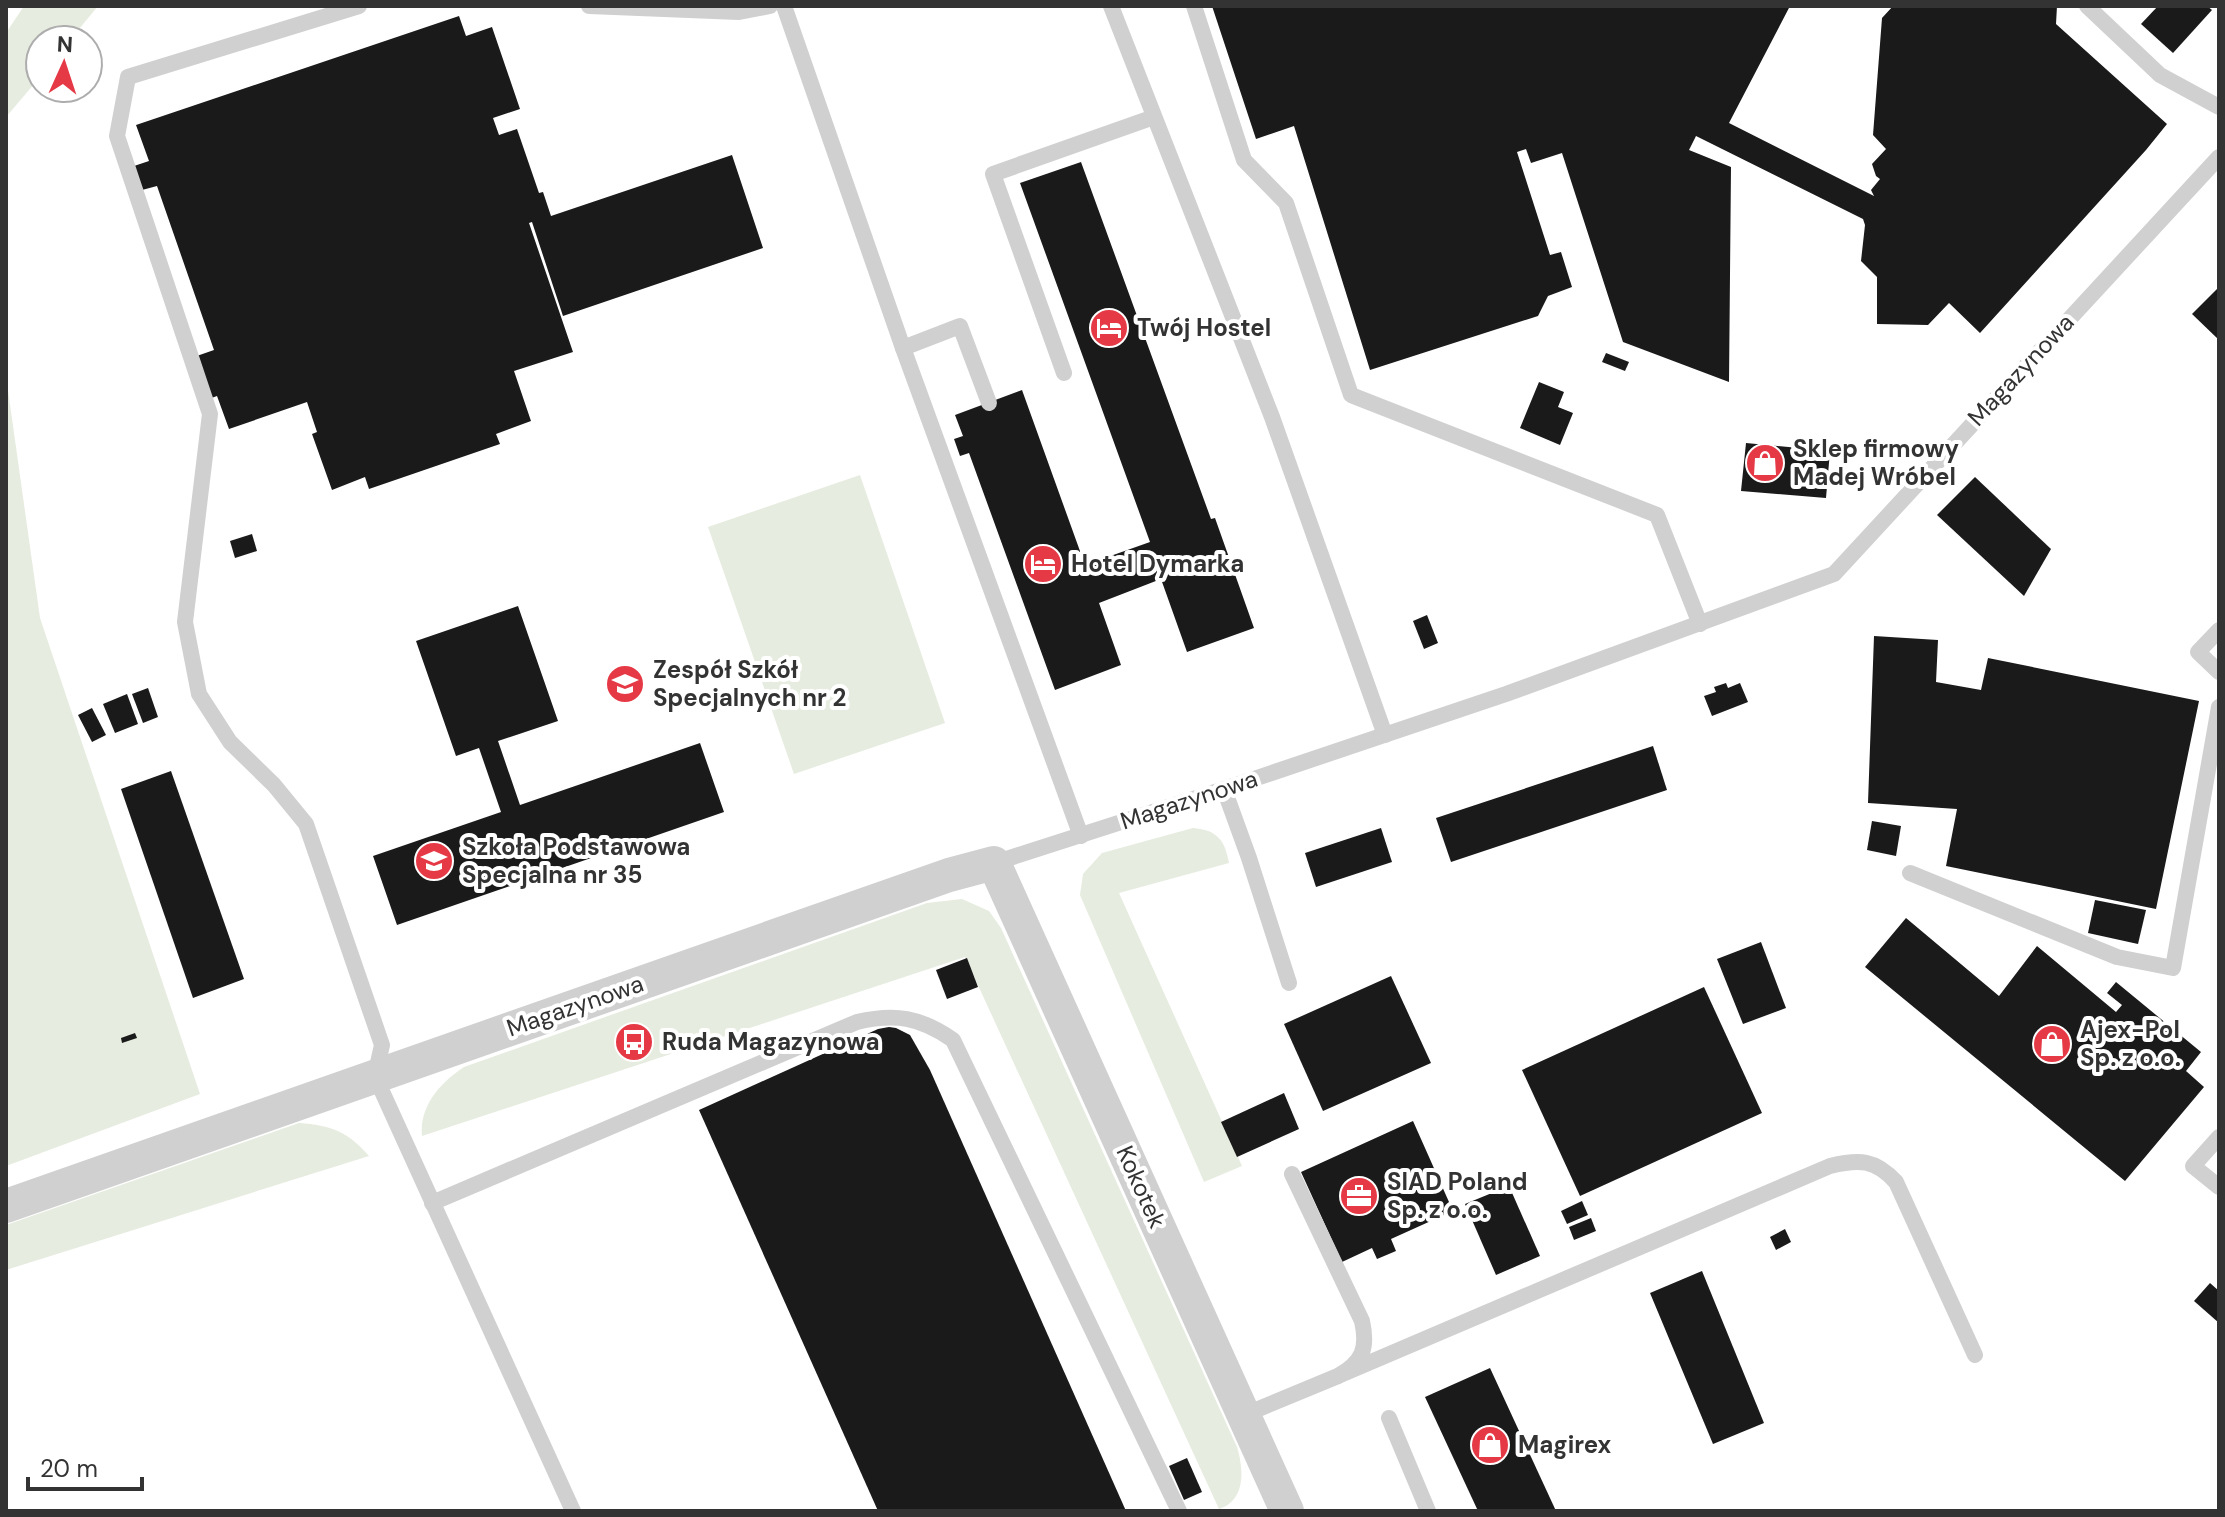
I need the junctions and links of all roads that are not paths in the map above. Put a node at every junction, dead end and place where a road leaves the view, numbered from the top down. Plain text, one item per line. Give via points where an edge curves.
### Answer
1 (359, 6) edge
2 (589, 6) edge
3 (770, 6) edge
4 (784, 6) edge
5 (1111, 6) edge
6 (1194, 6) edge
7 (2087, 6) edge
8 (2219, 107) edge
9 (1154, 117) junction
10 (2219, 157) edge
11 (903, 348) junction
12 (1064, 373) dead end
13 (989, 403) dead end
14 (1700, 624) junction
15 (2219, 630) edge
16 (2219, 672) edge
17 (2219, 707) edge
18 (1385, 735) junction
19 (1224, 789) junction
20 (1081, 836) junction
21 (994, 863) junction
22 (1910, 873) dead end
23 (1289, 983) dead end
24 (375, 1076) junction
25 (2219, 1137) edge
26 (1292, 1174) dead end
27 (2219, 1187) edge
28 (432, 1203) junction
29 (6, 1206) edge
30 (1975, 1355) dead end
31 (1338, 1376) junction
32 (1244, 1415) junction
33 (1389, 1418) dead end
34 (1280, 1509) edge
35 (573, 1511) edge
36 (1179, 1511) edge
37 (1428, 1511) edge

1 - 24 lane via 128,77 117,136 210,414 185,622 199,694 230,742 306,824 382,1045
2 - 3 lane via 739,12
4 - 11 lane
5 - 9 lane
6 - 14 lane via 1244,160 1286,203 1351,395 1657,515
7 - 8 lane via 2160,75
9 - 12 lane via 993,174
9 - 18 lane via 1272,417
10 - 14 lane, Magazynowa via 1834,574
11 - 13 lane via 960,326
11 - 20 lane
14 - 18 lane, Magazynowa
15 - 16 lane via 2198,652
17 - 22 lane via 2173,968 2117,957
18 - 19 lane, Magazynowa
19 - 20 lane, Magazynowa
19 - 23 lane
20 - 21 lane, Magazynowa
21 - 24 street, Magazynowa
21 - 32 street, Kokotek
24 - 28 lane
24 - 29 street, Magazynowa
25 - 27 lane via 2193,1166
26 - 31 lane via 1362,1321 1364,1348 1351,1368
28 - 35 lane
28 - 36 lane via 857,1022 878,1017 918,1021 953,1040
30 - 31 lane via 1896,1182 1871,1163 1849,1162
31 - 32 lane
32 - 34 street, Kokotek
33 - 37 lane

